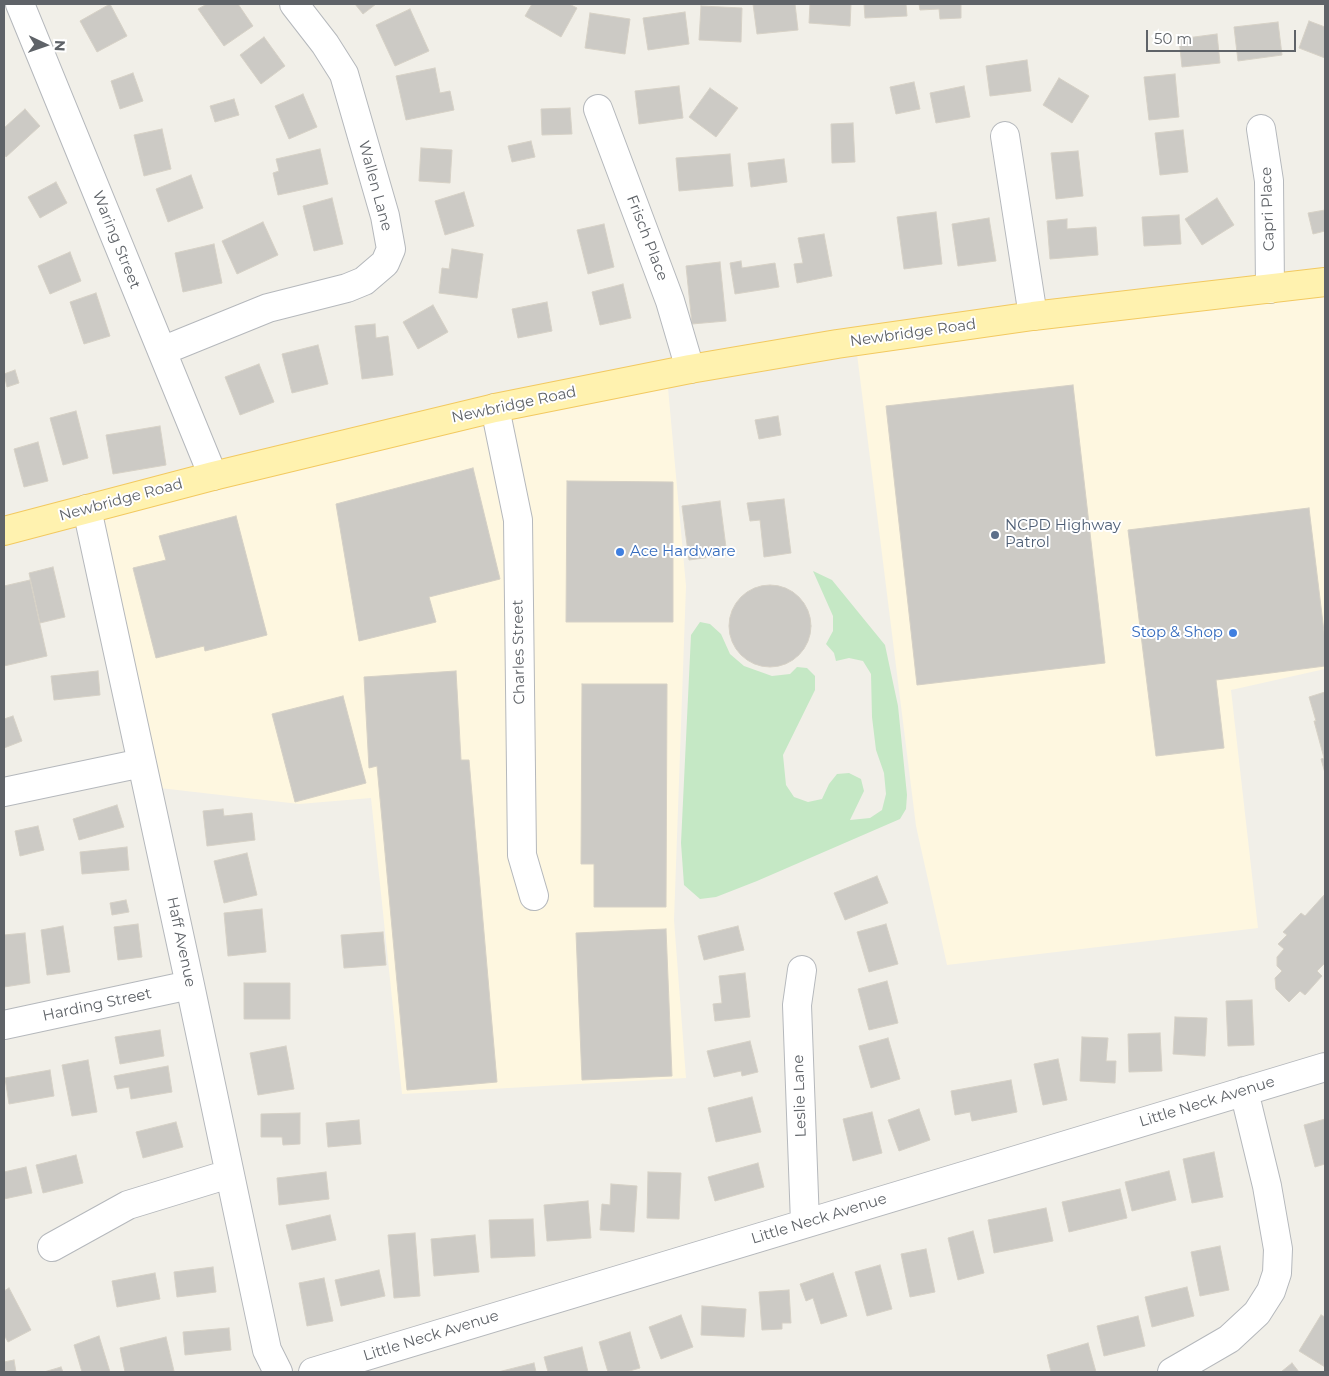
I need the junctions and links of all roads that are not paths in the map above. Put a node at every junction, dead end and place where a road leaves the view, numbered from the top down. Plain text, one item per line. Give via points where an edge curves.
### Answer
1 (20, 4) edge
2 (294, 4) edge
3 (598, 109) dead end
4 (1260, 129) dead end
5 (1005, 136) dead end
6 (1325, 282) edge
7 (1270, 289) junction
8 (1033, 316) junction
9 (162, 351) junction
10 (690, 369) junction
11 (495, 408) junction
12 (213, 476) junction
13 (87, 509) junction
14 (4, 531) edge
15 (142, 763) junction
16 (4, 792) edge
17 (534, 896) dead end
18 (802, 970) dead end
19 (190, 986) junction
20 (4, 1025) edge
21 (1325, 1066) edge
22 (1244, 1091) junction
23 (229, 1174) junction
24 (805, 1223) junction
25 (52, 1247) dead end
26 (278, 1372) edge
27 (312, 1372) edge
28 (1172, 1372) edge

1 - 9 street, Waring Street
2 - 9 street, Wallen Lane via 344,74 385,216 391,249 385,263 364,281 268,308
3 - 10 street, Frisch Place via 670,301
4 - 7 street, Capri Place via 1269,180
5 - 8 street
6 - 7 main road, Newbridge Road
7 - 8 main road, Newbridge Road
8 - 10 main road, Newbridge Road
9 - 12 street, Waring Street
10 - 11 main road, Newbridge Road
11 - 12 main road, Newbridge Road
11 - 17 street, Charles Street via 518,520 522,855
12 - 13 main road, Newbridge Road
13 - 14 main road, Newbridge Road
13 - 15 street, Haff Avenue
15 - 16 street
15 - 19 street, Haff Avenue
18 - 24 street, Leslie Lane via 797,1005
19 - 20 street, Harding Street
19 - 23 street, Haff Avenue
21 - 22 street, Little Neck Avenue
22 - 24 street, Little Neck Avenue
22 - 28 street via 1267,1186 1278,1249 1277,1273 1257,1314 1229,1340
23 - 25 street via 128,1205
23 - 26 street, Haff Avenue via 267,1350
24 - 27 street, Little Neck Avenue

